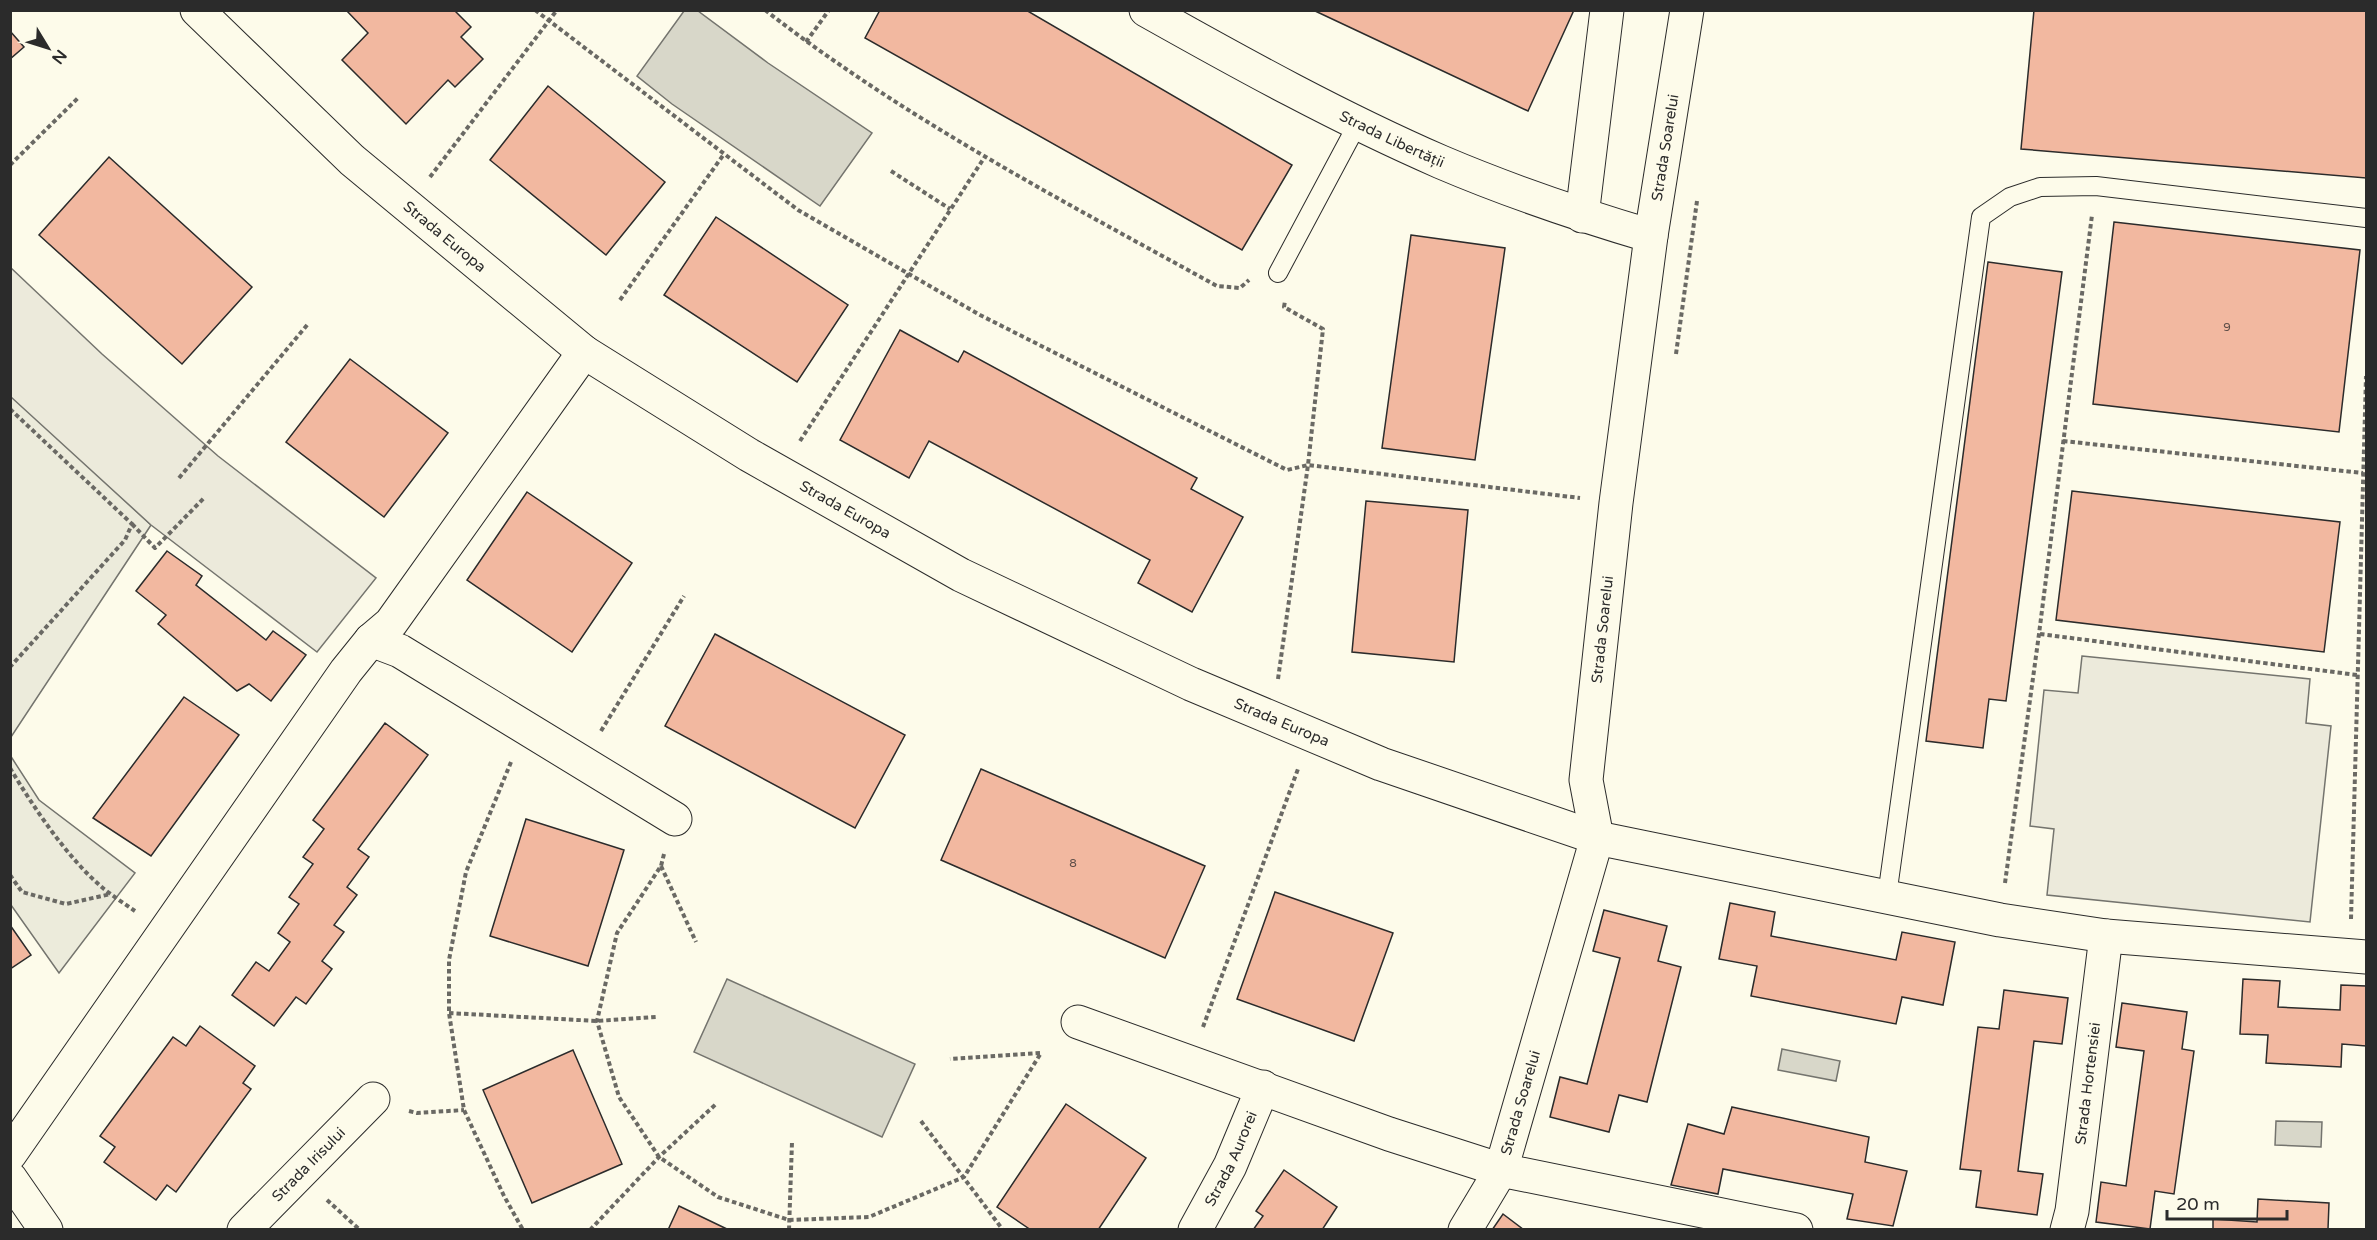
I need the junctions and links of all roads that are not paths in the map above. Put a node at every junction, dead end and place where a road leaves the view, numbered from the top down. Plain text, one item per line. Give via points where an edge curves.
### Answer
1 (197, 10) edge
2 (1146, 10) edge
3 (1607, 10) edge
4 (1687, 10) edge
5 (1358, 123) junction
6 (1582, 216) junction
7 (2367, 218) edge
8 (1651, 236) junction
9 (1278, 273) dead end
10 (584, 352) junction
11 (371, 640) junction
12 (675, 819) road end
13 (1597, 838) junction
14 (1887, 896) junction
15 (2106, 936) junction
16 (2358, 956) edge
17 (1078, 1022) dead end
18 (1263, 1087) junction
19 (373, 1099) road end
20 (10, 1154) edge
21 (1501, 1170) junction
22 (10, 1178) edge
23 (46, 1230) edge
24 (244, 1230) edge
25 (1195, 1230) edge
26 (1465, 1230) edge
27 (1796, 1230) edge
28 (2067, 1230) edge

1 - 10 street, Strada Europa via 352,160
2 - 5 street, Strada Libertății
3 - 6 street
4 - 8 street, Strada Soarelui
5 - 6 street, Strada Libertății via 1441,162
5 - 9 lane
6 - 8 street, Strada Libertății
7 - 14 lane via 2096,186 2040,187 2010,197 1981,217
8 - 13 street, Strada Soarelui via 1616,503 1586,780
10 - 11 street via 391,622
10 - 13 street, Strada Europa via 780,472 961,575 1191,684 1381,764
11 - 12 street via 400,651
11 - 20 street
13 - 14 street, Strada Europa
13 - 21 street, Strada Soarelui
14 - 15 street, Strada Europa via 2000,920
15 - 16 street, Strada Europa
15 - 28 street, Strada Hortensiei
17 - 18 street
18 - 21 street
18 - 25 street, Strada Aurorei via 1230,1166
19 - 24 street, Strada Irisului
21 - 26 street, Strada Soarelui
21 - 27 street
22 - 23 street

